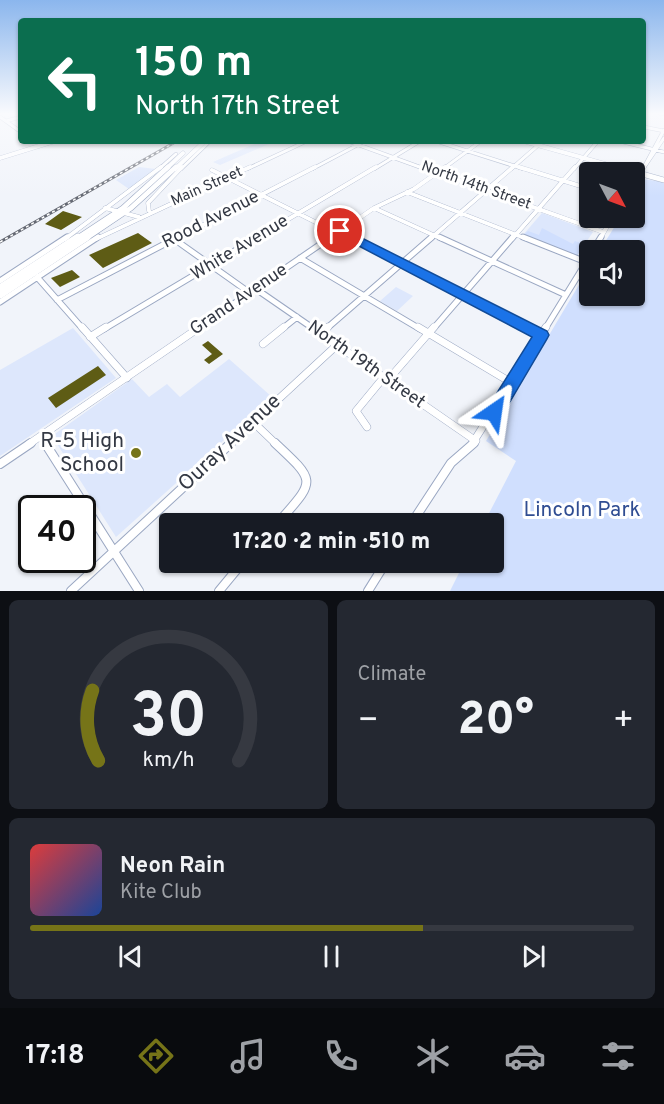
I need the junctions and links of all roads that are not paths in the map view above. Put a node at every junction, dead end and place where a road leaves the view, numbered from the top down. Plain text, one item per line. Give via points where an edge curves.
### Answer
1 (659, 141) edge
2 (662, 141) edge
3 (37, 144) edge
4 (46, 144) edge
5 (195, 144) edge
6 (201, 144) edge
7 (207, 144) edge
8 (300, 144) edge
9 (358, 144) joint
10 (415, 144) edge
11 (445, 144) edge
12 (477, 144) edge
13 (534, 144) edge
14 (595, 144) edge
15 (631, 144) edge
16 (538, 145) junction
17 (40, 146) junction
18 (654, 150) junction
19 (467, 151) junction
20 (664, 152) edge
21 (176, 154) dead end
22 (393, 157) junction
23 (0, 158) edge
24 (583, 158) junction
25 (597, 162) edge
26 (645, 165) edge
27 (514, 166) junction
28 (212, 170) dead end
29 (437, 172) junction
30 (645, 175) edge
31 (227, 177) junction
32 (664, 180) edge
33 (563, 181) junction
34 (579, 186) edge
35 (486, 190) junction
36 (407, 192) junction
37 (261, 195) junction
38 (179, 199) junction
39 (105, 208) junction
40 (374, 208) junction
41 (538, 209) junction
42 (149, 211) junction
43 (121, 212) junction
44 (298, 213) junction
45 (459, 213) junction
46 (133, 215) junction
47 (139, 217) junction
48 (606, 228) edge
49 (338, 232) junction
50 (603, 232) junction
51 (434, 235) junction
52 (515, 235) junction
53 (174, 239) junction
54 (599, 240) edge
55 (579, 256) edge
56 (300, 258) junction
57 (492, 262) junction
58 (402, 263) junction
59 (211, 265) junction
60 (579, 274) edge
61 (37, 277) junction
62 (0, 281) edge
63 (0, 288) edge
64 (253, 291) junction
65 (463, 294) junction
66 (566, 295) junction
67 (0, 296) edge
68 (364, 296) junction
69 (57, 300) junction
70 (0, 302) edge
71 (297, 317) junction
72 (321, 333) junction
73 (428, 333) junction
74 (542, 335) junction
75 (90, 337) junction
76 (263, 344) dead end
77 (337, 345) junction
78 (126, 378) junction
79 (386, 378) junction
80 (512, 383) junction
81 (253, 422) junction
82 (367, 427) dead end
83 (41, 437) junction
84 (476, 441) junction
85 (0, 464) edge
86 (286, 513) edge
87 (418, 513) edge
88 (114, 552) junction
89 (234, 573) edge
90 (379, 573) edge
91 (71, 591) edge
92 (139, 591) edge
93 (219, 591) edge
94 (368, 591) edge

1 - 18 street
2 - 18 street
3 - 17 street
4 - 17 main road
5 - 43 main road
6 - 43 main road
7 - 42 street via 155,193 148,203
8 - 31 street, Main Street
9 - 22 street, North 14th Street
9 - 37 street, Rood Avenue
10 - 22 street, White Avenue
11 - 19 street
12 - 19 street, Grand Avenue
13 - 16 main road
14 - 24 street
15 - 18 street
16 - 24 main road
16 - 27 street
17 - 23 main road
18 - 20 street
18 - 26 street
19 - 27 street
19 - 29 street, Grand Avenue
21 - 39 street via 139,186
22 - 29 street, North 14th Street
22 - 44 street, White Avenue
24 - 25 main road
24 - 33 street
27 - 33 street
27 - 35 street
28 - 31 street
29 - 35 street, North 14th Street
29 - 36 street, Grand Avenue
30 - 32 main road
31 - 37 street
31 - 38 street, Main Street
33 - 34 street
33 - 41 street
35 - 41 street, North 14th Street
35 - 45 street
36 - 40 street, Grand Avenue
36 - 45 street
37 - 44 street
37 - 53 street, Rood Avenue
38 - 42 street
38 - 47 street, Main Street
39 - 43 street
39 - 62 street
40 - 49 street, Grand Avenue
40 - 51 street
41 - 50 street, North 14th Street
41 - 52 street
42 - 46 street
43 - 46 street
43 - 63 main road
43 - 67 main road
44 - 49 street
44 - 59 street, White Avenue
45 - 51 street
45 - 52 street
46 - 47 street
47 - 61 street, Main Street via 95,239
48 - 50 street
49 - 56 street, Grand Avenue
49 - 58 street
50 - 54 street
51 - 57 street
51 - 58 street
52 - 55 street
52 - 57 street
53 - 59 street, North 19th Street
53 - 69 street, Rood Avenue
56 - 64 street, Grand Avenue
56 - 68 street
57 - 65 street
57 - 66 street
58 - 65 street
58 - 68 street
59 - 64 street, North 19th Street
59 - 75 street, White Avenue
60 - 66 street
61 - 69 street
61 - 70 street, Main Street
64 - 71 street, North 19th Street
64 - 78 street, Grand Avenue
65 - 73 street
65 - 74 street
66 - 74 street
68 - 72 street
68 - 73 street
69 - 75 street
71 - 72 street, North 19th Street
71 - 76 street
72 - 77 street, North 19th Street
73 - 79 street
73 - 80 street
74 - 80 street
75 - 78 street
77 - 79 street, North 19th Street
77 - 81 street, Ouray Avenue
78 - 83 street, Grand Avenue
79 - 82 street via 357,407 357,415
79 - 84 street, North 19th Street
80 - 84 street
81 - 86 street via 309,479 307,488
81 - 88 street, Ouray Avenue
83 - 85 street, Grand Avenue
83 - 88 street
84 - 87 street via 451,463
88 - 91 street, Ouray Avenue
88 - 92 street
89 - 93 street
90 - 94 street

